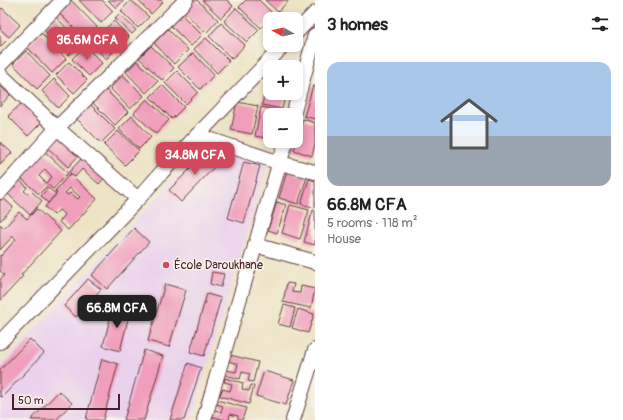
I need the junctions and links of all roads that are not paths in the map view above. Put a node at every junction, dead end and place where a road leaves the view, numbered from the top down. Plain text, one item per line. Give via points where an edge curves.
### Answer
1 (62, 0) edge
2 (186, 0) edge
3 (315, 13) edge
4 (303, 26) edge
5 (315, 35) edge
6 (277, 52) edge
7 (0, 65) edge
8 (0, 74) edge
9 (309, 81) edge
10 (296, 108) edge
11 (57, 128) junction
12 (198, 135) junction
13 (284, 148) edge
14 (280, 163) junction
15 (315, 172) edge
16 (0, 192) edge
17 (138, 199) junction
18 (255, 244) junction
19 (315, 262) edge
20 (0, 342) edge
21 (315, 350) edge
22 (204, 420) edge
23 (293, 420) edge

1 - 7 street
2 - 11 street
3 - 4 street
5 - 9 street
6 - 12 street
8 - 11 street
9 - 10 street
11 - 16 street
11 - 17 street
12 - 14 street
12 - 17 street
13 - 14 street
14 - 15 street
14 - 18 street
17 - 20 street
18 - 19 street
18 - 22 street
21 - 23 street

